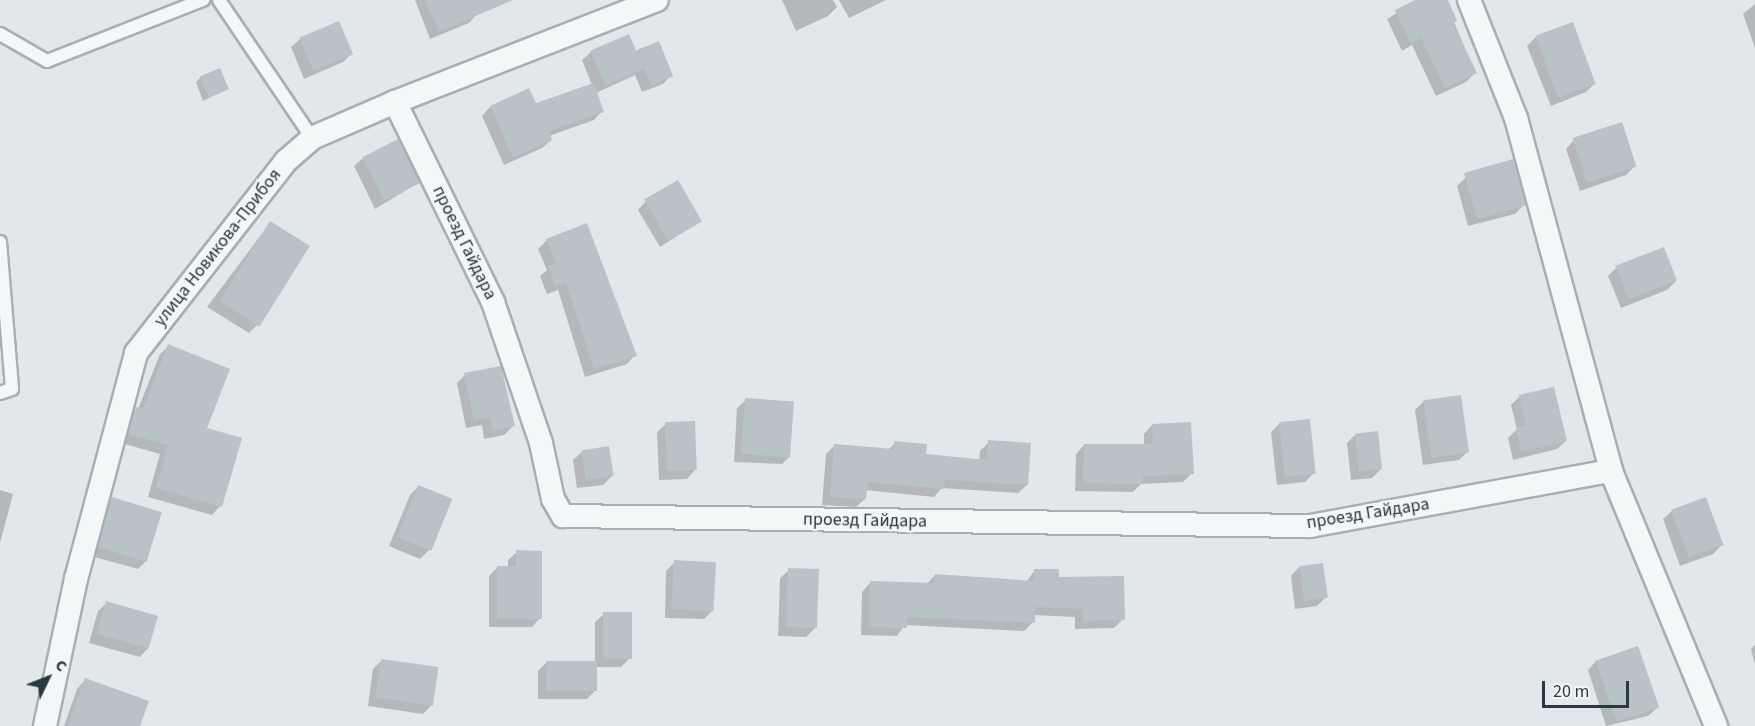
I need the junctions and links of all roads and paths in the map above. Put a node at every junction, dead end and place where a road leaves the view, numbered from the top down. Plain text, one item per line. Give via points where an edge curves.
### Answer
1 (203, 0) edge
2 (219, 0) edge
3 (657, 0) edge
4 (1469, 0) edge
5 (0, 34) edge
6 (395, 102) junction
7 (312, 138) junction
8 (0, 242) edge
9 (0, 393) edge
10 (1611, 471) junction
11 (45, 726) edge
12 (1716, 726) edge

1 - 5 lane via 47,61
2 - 7 lane
3 - 6 street, улица Новикова-Прибоя
4 - 10 street via 1516,118
6 - 7 street, улица Новикова-Прибоя
6 - 10 street, проезд Гайдара via 494,302 541,443 553,499 563,516 1310,526
7 - 11 street, улица Новикова-Прибоя via 286,162 136,353 75,579
8 - 9 lane via 12,389
10 - 12 street

